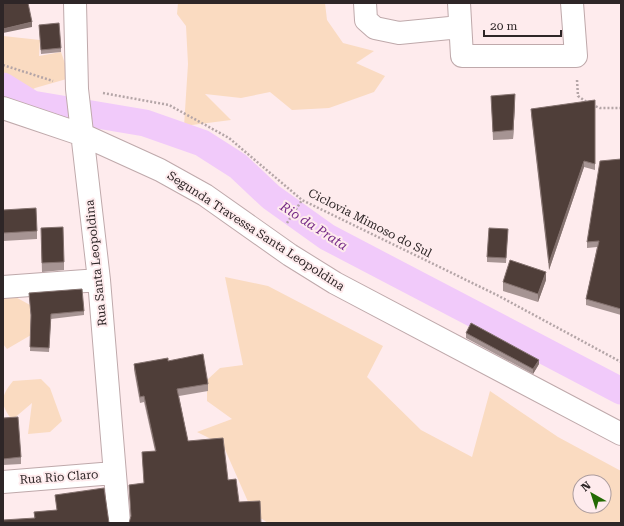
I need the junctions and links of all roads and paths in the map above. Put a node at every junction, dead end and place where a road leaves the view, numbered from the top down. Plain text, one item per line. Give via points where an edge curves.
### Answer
1 (75, 3) edge
2 (365, 3) edge
3 (459, 3) edge
4 (572, 3) edge
5 (460, 27) junction
6 (576, 56) junction
7 (3, 65) edge
8 (77, 91) junction
9 (3, 108) edge
10 (621, 108) edge
11 (82, 130) junction
12 (302, 200) junction
13 (287, 224) dead end
14 (98, 280) junction
15 (3, 287) edge
16 (621, 362) edge
17 (621, 434) edge
18 (114, 473) junction
19 (3, 482) edge
20 (118, 523) edge

1 - 8 street, Rua Santa Leopoldina
2 - 5 street via 366,20 375,28 399,32
3 - 5 street
4 - 6 street
5 - 6 street via 462,56
6 - 10 path via 578,96 600,108
7 - 8 path, Ciclovia Mimoso do Sul
8 - 11 street, Rua Santa Leopoldina
8 - 12 path, Ciclovia Mimoso do Sul via 169,105 229,138
9 - 11 street, Segunda Travessa Santa Leopoldina
11 - 14 street, Rua Santa Leopoldina
11 - 17 street, Segunda Travessa Santa Leopoldina via 184,182 335,283
12 - 13 path
12 - 16 path, Ciclovia Mimoso do Sul via 497,295
14 - 15 street
14 - 18 street, Rua Santa Leopoldina
18 - 19 street, Rua Rio Claro
18 - 20 street, Rua Santa Leopoldina

